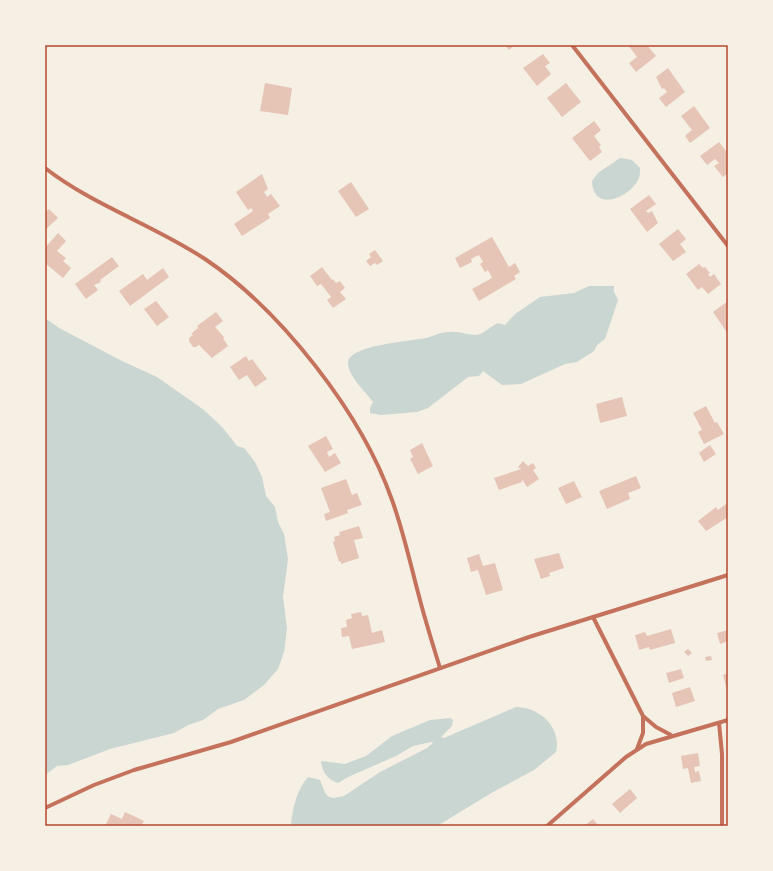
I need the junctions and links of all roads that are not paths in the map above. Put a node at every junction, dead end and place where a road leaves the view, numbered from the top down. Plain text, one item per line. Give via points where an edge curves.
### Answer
1 (572, 45) edge
2 (45, 168) edge
3 (728, 246) edge
4 (728, 575) edge
5 (593, 617) junction
6 (440, 668) junction
7 (643, 716) junction
8 (728, 720) edge
9 (719, 723) junction
10 (672, 735) junction
11 (637, 749) junction
12 (45, 808) edge
13 (547, 826) edge
14 (722, 826) edge

1 - 3 street
2 - 6 street via 73,187 207,260 255,299 304,351 354,424 385,482 407,544
4 - 5 street
5 - 6 street
5 - 7 street
6 - 12 street via 327,710 118,776
7 - 10 street via 656,727
7 - 11 street via 643,733
8 - 9 street
9 - 10 street
9 - 14 street via 722,754
10 - 11 street
11 - 13 street

